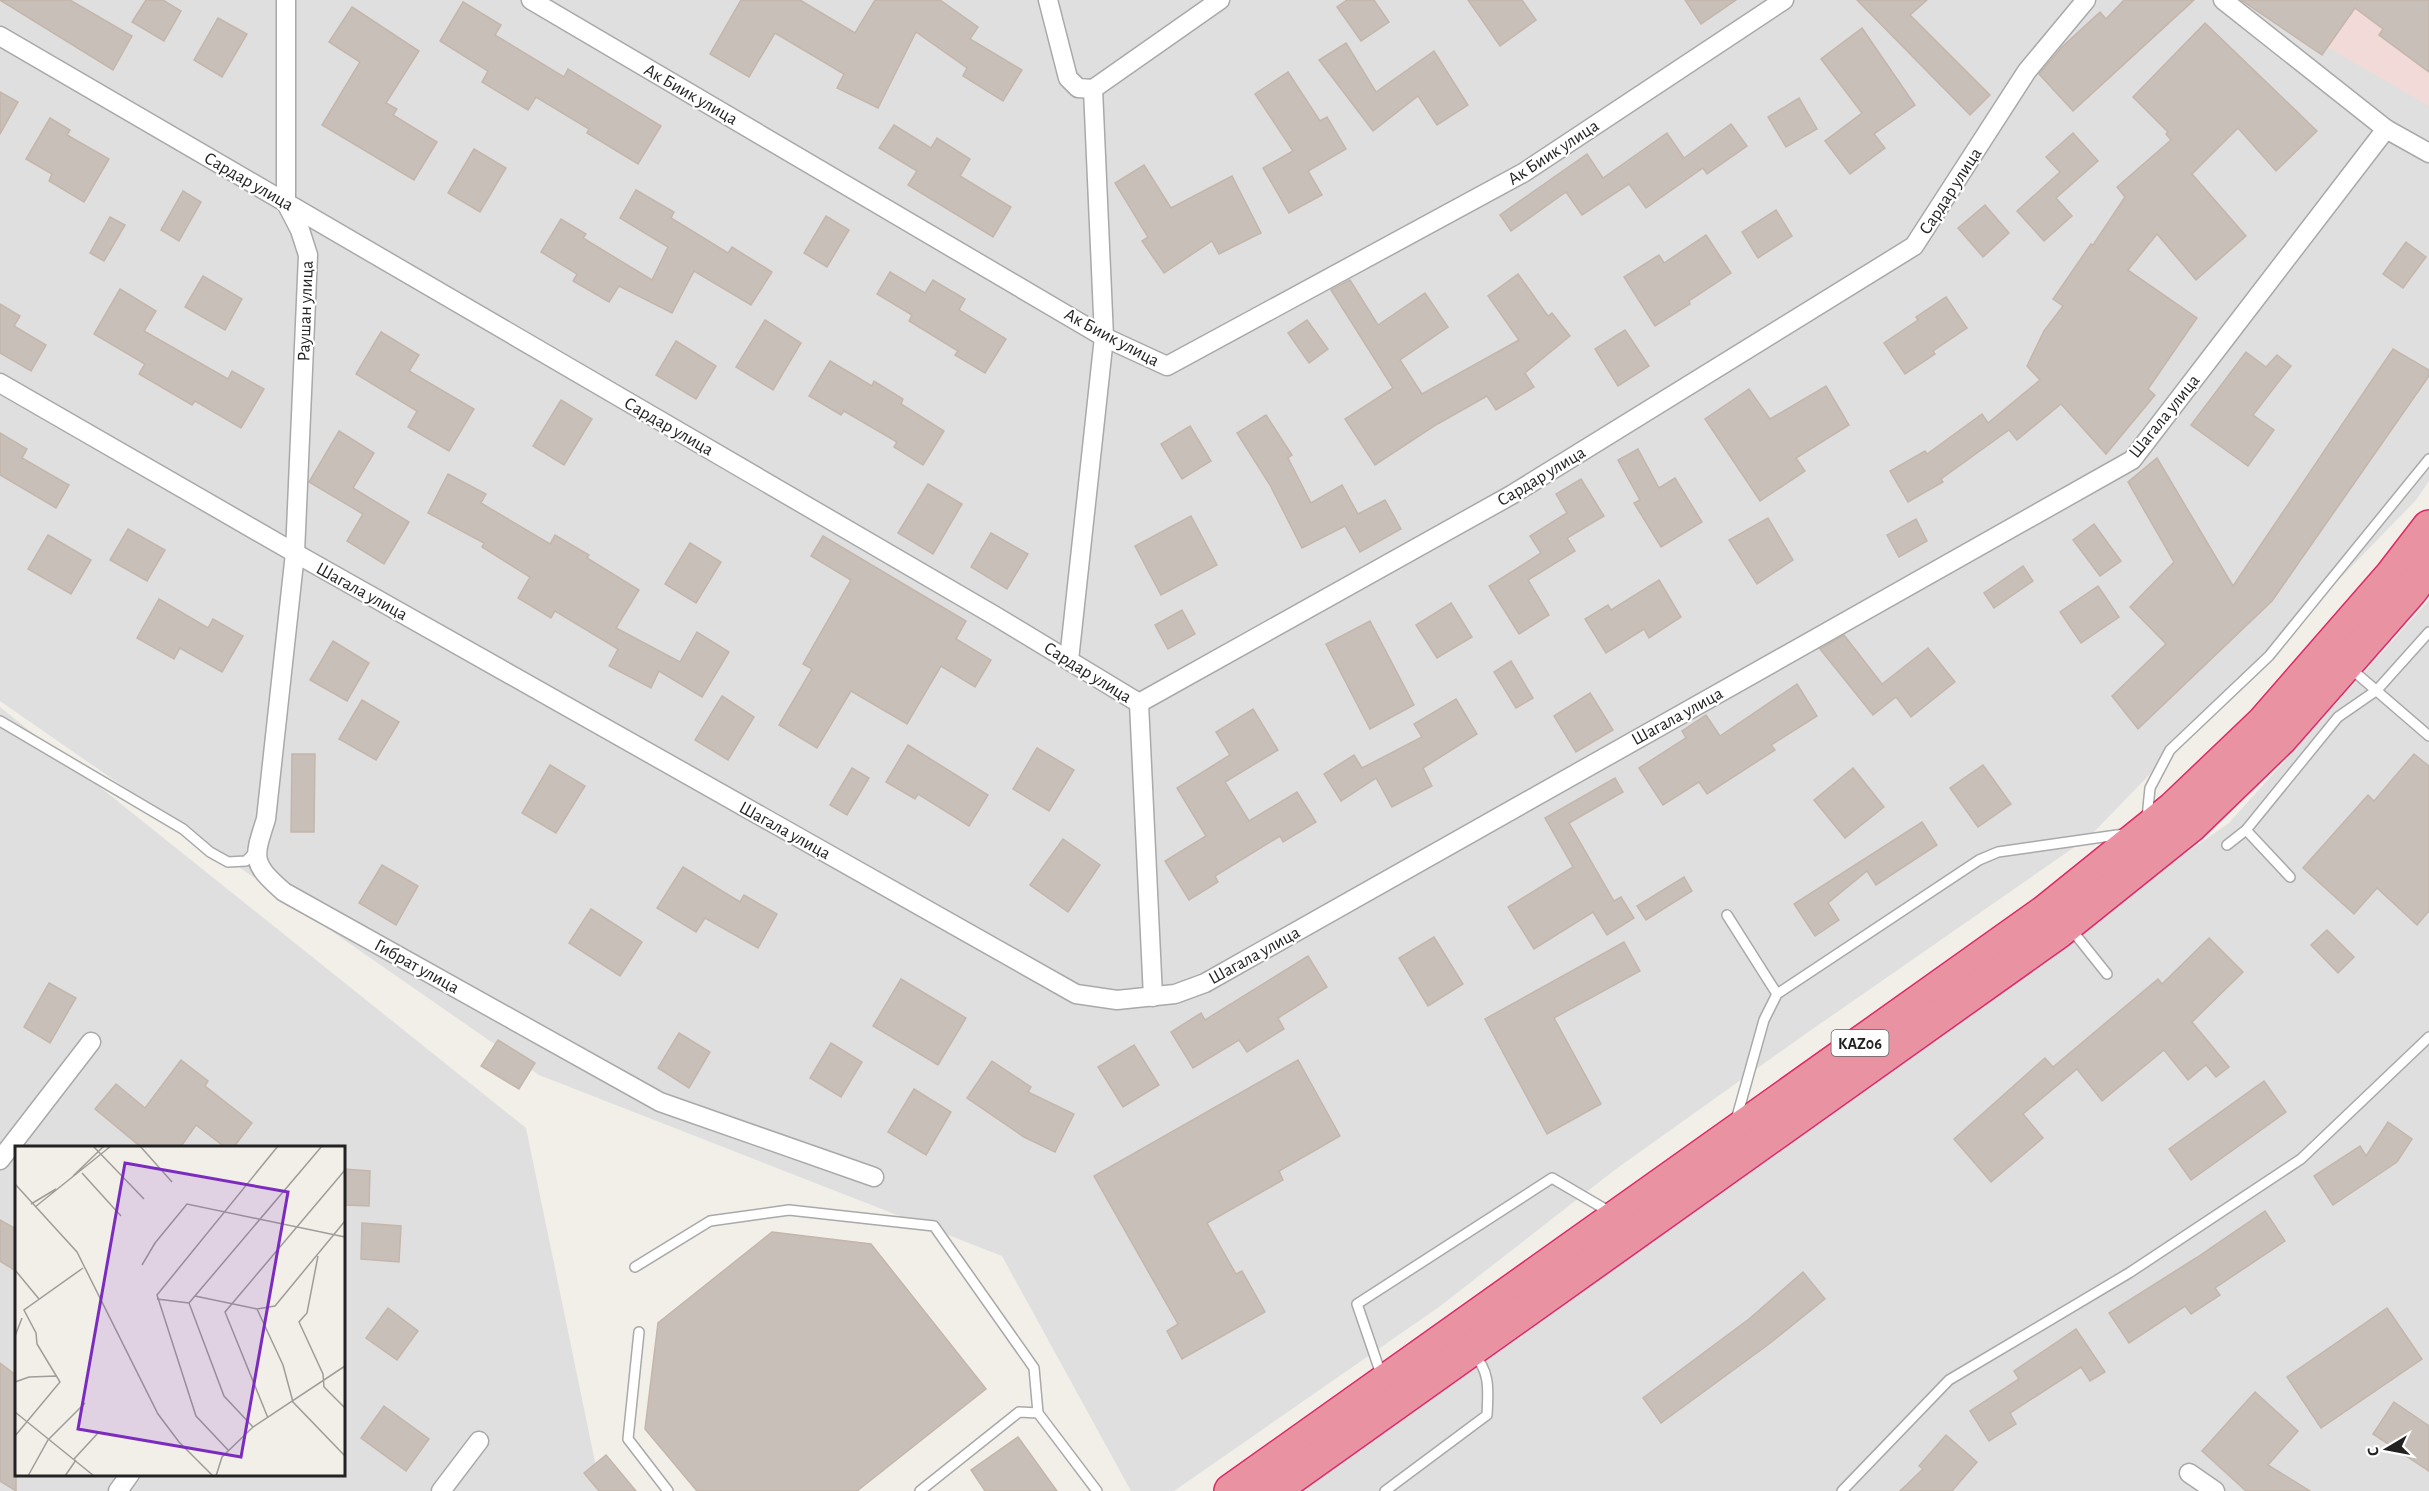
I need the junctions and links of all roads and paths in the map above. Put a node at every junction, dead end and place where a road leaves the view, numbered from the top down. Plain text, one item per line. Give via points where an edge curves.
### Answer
1 (286, 0) edge
2 (531, 0) edge
3 (1048, 0) edge
4 (1220, 0) edge
5 (1784, 0) edge
6 (2086, 0) edge
7 (2223, 0) edge
8 (0, 36) edge
9 (1093, 89) junction
10 (2386, 129) junction
11 (2429, 153) edge
12 (286, 203) junction
13 (1104, 337) junction
14 (0, 383) edge
15 (2429, 459) edge
16 (2429, 527) edge
17 (295, 554) junction
18 (2426, 578) edge
19 (2429, 632) edge
20 (1069, 660) junction
21 (2346, 664) junction
22 (2377, 690) junction
23 (1139, 704) junction
24 (0, 721) edge
25 (2429, 736) edge
26 (2246, 830) junction
27 (2146, 831) junction
28 (2227, 845) dead end
29 (256, 850) junction
30 (2290, 877) dead end
31 (1727, 915) dead end
32 (2067, 924) junction
33 (2107, 974) dead end
34 (1777, 994) junction
35 (1153, 997) junction
36 (2429, 1037) edge
37 (91, 1041) dead end
38 (1732, 1134) junction
39 (0, 1160) edge
40 (874, 1177) dead end
41 (1617, 1216) junction
42 (634, 1266) dead end
43 (639, 1332) dead end
44 (1469, 1351) junction
45 (1384, 1382) junction
46 (1038, 1413) junction
47 (479, 1442) dead end
48 (2189, 1473) dead end
49 (129, 1476) edge
50 (118, 1491) edge
51 (441, 1491) edge
52 (668, 1491) edge
53 (920, 1491) edge
54 (1097, 1491) edge
55 (1231, 1491) edge
56 (1272, 1491) edge
57 (1385, 1491) edge
58 (1842, 1491) edge
59 (2215, 1491) edge

1 - 12 street, Раушан улица
2 - 13 street, Ак Биик улица
3 - 9 street via 1068,78 1078,87
4 - 9 street
5 - 13 street, Ак Биик улица via 1523,173 1167,366
6 - 23 street, Сардар улица via 2027,71 1914,246 1513,494
7 - 10 street
8 - 12 street, Сардар улица
9 - 13 street
10 - 11 street
10 - 35 street, Шагала улица via 2132,460 1205,983
12 - 17 street, Раушан улица via 308,255
12 - 20 street, Сардар улица
13 - 20 street
14 - 17 street, Шагала улица
15 - 27 lane via 2269,656 2169,750 2150,788
16 - 27 highway, KАZ06 via 2263,723
17 - 29 street via 266,819
17 - 35 street, Шагала улица via 1076,994 1117,1000
18 - 21 highway, KАZ06
19 - 22 lane
20 - 23 street, Сардар улица
21 - 22 lane
21 - 32 highway, KАZ06 via 2280,739 2190,826
22 - 25 lane
22 - 26 lane via 2338,717
23 - 35 street
24 - 29 lane via 183,829 228,862 246,861
26 - 28 lane
26 - 30 lane
27 - 34 lane via 1998,852 1979,860
27 - 38 highway, KАZ06 via 2045,912
29 - 40 street, Гибрат улица via 262,873 284,892 660,1102
31 - 34 lane
32 - 33 lane
32 - 44 highway, KАZ06
34 - 38 lane via 1764,1020
36 - 58 lane via 2301,1159 2129,1273 1949,1380
37 - 39 street
38 - 41 highway, KАZ06
41 - 45 highway, KАZ06
41 - 45 lane via 1552,1178 1357,1304
42 - 46 lane via 710,1221 789,1210 934,1226 1034,1368
43 - 52 lane via 628,1439
44 - 56 highway, KАZ06
44 - 57 lane via 1482,1363 1489,1386 1487,1415
45 - 55 highway, KАZ06
46 - 53 lane via 1019,1412
46 - 54 lane
47 - 51 street
48 - 59 street
49 - 50 street

